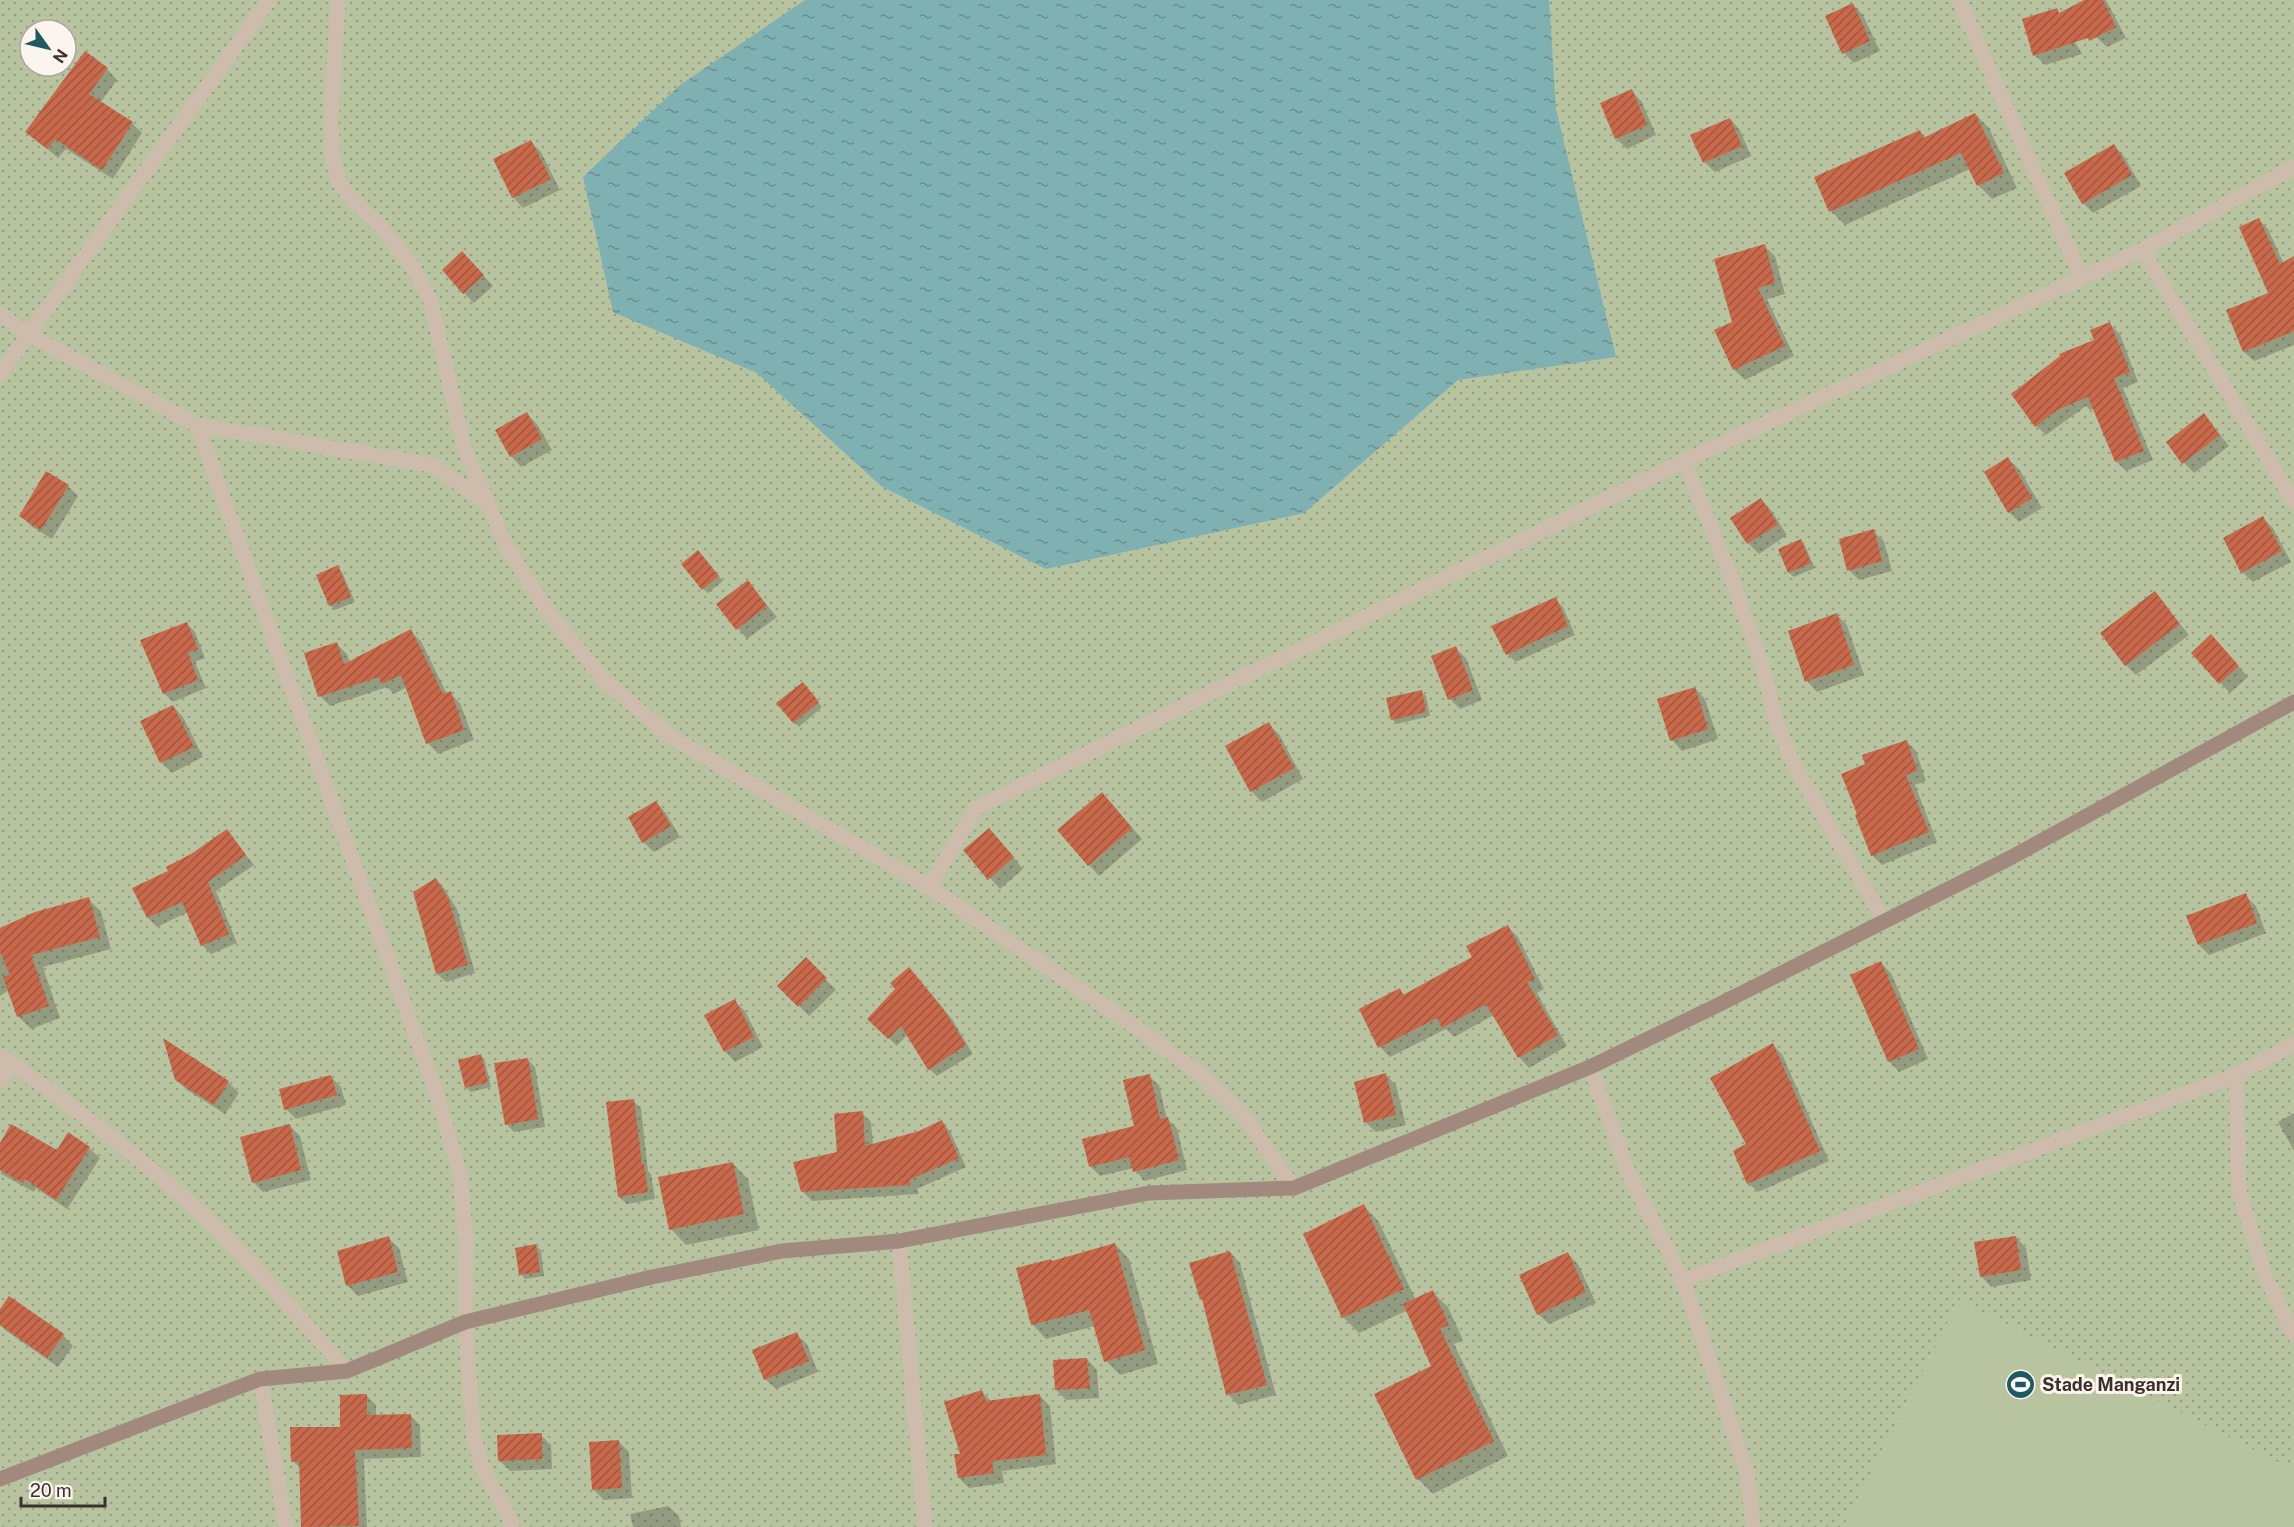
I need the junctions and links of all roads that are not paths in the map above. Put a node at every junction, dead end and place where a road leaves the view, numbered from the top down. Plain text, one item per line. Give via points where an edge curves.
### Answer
1 (269, 0) edge
2 (338, 0) edge
3 (1959, 0) edge
4 (2294, 167) edge
5 (2142, 250) junction
6 (2082, 279) junction
7 (0, 314) edge
8 (29, 335) junction
9 (0, 374) edge
10 (197, 425) junction
11 (1684, 461) junction
12 (486, 502) junction
13 (2294, 502) edge
14 (2294, 702) edge
15 (929, 887) junction
16 (1885, 922) junction
17 (2294, 1044) edge
18 (6, 1060) edge
19 (1590, 1066) junction
20 (2236, 1075) junction
21 (0, 1081) edge
22 (1294, 1188) junction
23 (899, 1241) junction
24 (1683, 1280) junction
25 (465, 1322) junction
26 (2294, 1335) edge
27 (347, 1371) junction
28 (260, 1379) junction
29 (0, 1479) edge
30 (1751, 1524) edge
31 (286, 1527) edge
32 (512, 1527) edge
33 (925, 1527) edge

1 - 8 street
2 - 12 street via 331,120 333,162 340,184 412,266 431,303 464,448
3 - 6 street
4 - 5 street
5 - 6 street
5 - 13 street
6 - 11 street
7 - 8 street
8 - 9 street
8 - 10 street
10 - 12 street via 432,465
10 - 25 street via 438,1098 460,1175 466,1241
11 - 15 street via 976,808
11 - 16 street via 1731,577 1762,665 1777,724 1795,767
12 - 15 street via 506,546 550,615 606,682 671,737
14 - 16 main road
15 - 22 street via 1201,1075 1242,1114
16 - 19 main road
17 - 20 street
18 - 21 street
18 - 27 street via 113,1138 168,1184 238,1252
19 - 22 main road
19 - 24 street via 1629,1174
20 - 24 street
20 - 26 street via 2239,1191 2266,1278
22 - 23 main road via 1149,1193
23 - 25 main road via 782,1251 652,1277
23 - 33 street
24 - 30 street via 1747,1473
25 - 27 main road
25 - 32 street via 474,1439 483,1470
27 - 28 main road
28 - 29 main road
28 - 31 street

